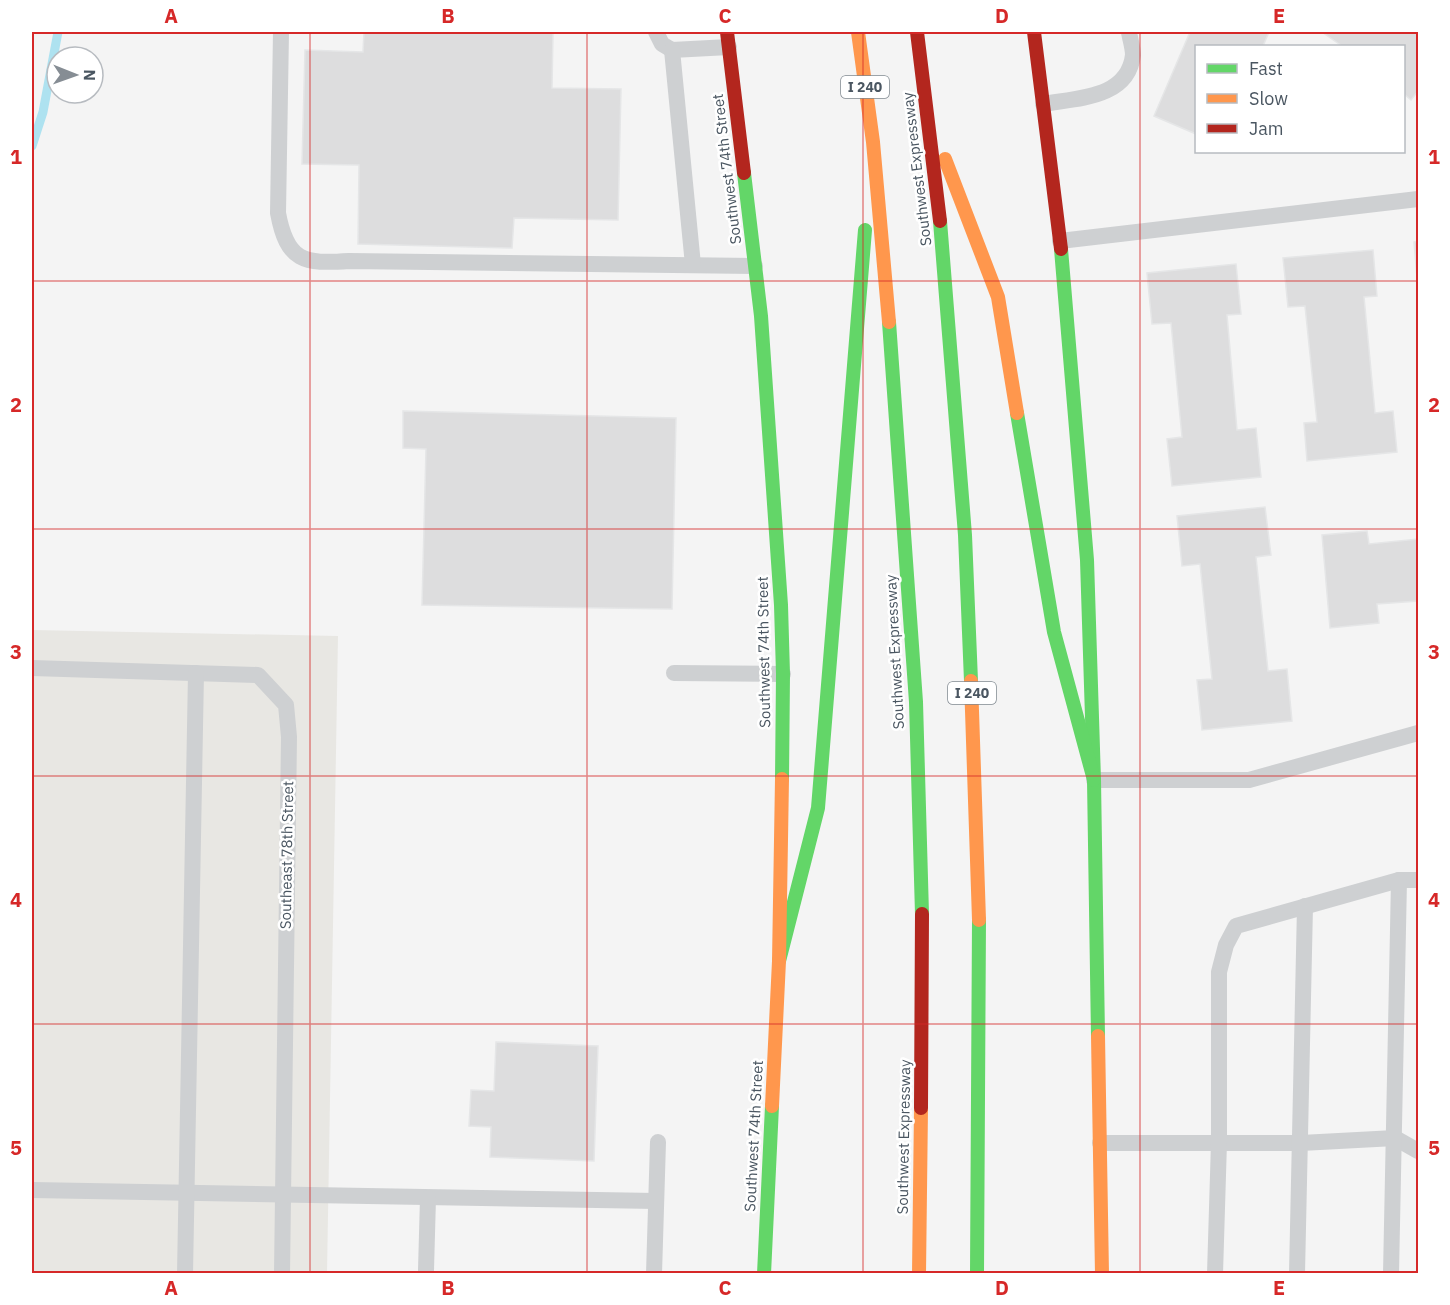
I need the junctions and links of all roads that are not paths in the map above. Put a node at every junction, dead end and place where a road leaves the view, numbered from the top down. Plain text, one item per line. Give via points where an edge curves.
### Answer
1 (280, 32) edge
2 (656, 32) edge
3 (858, 32) edge
4 (916, 32) edge
5 (1034, 32) edge
6 (1129, 32) edge
7 (728, 39) edge
8 (672, 50) junction
9 (1043, 104) junction
10 (927, 114) junction
11 (873, 142) junction
12 (1419, 199) edge
13 (1060, 241) junction
14 (693, 265) junction
15 (755, 266) junction
16 (32, 668) edge
17 (674, 673) dead end
18 (196, 674) junction
19 (783, 674) junction
20 (1419, 733) edge
21 (1094, 780) junction
22 (1399, 880) junction
23 (1419, 880) edge
24 (1305, 906) junction
25 (779, 961) junction
26 (1395, 1137) junction
27 (658, 1142) dead end
28 (1220, 1142) junction
29 (1100, 1143) junction
30 (1301, 1143) junction
31 (1419, 1151) edge
32 (32, 1190) edge
33 (186, 1193) junction
34 (283, 1196) junction
35 (428, 1198) junction
36 (656, 1201) junction
37 (426, 1270) dead end
38 (185, 1274) edge
39 (282, 1274) edge
40 (654, 1274) edge
41 (764, 1274) edge
42 (919, 1274) edge
43 (977, 1274) edge
44 (1102, 1274) edge
45 (1215, 1274) edge
46 (1297, 1274) edge
47 (1391, 1274) edge

1 - 14 lane via 278,213 288,246 302,258 320,263
2 - 8 lane via 662,44
3 - 11 main road, Southwest Expressway / I 240
4 - 10 main road, Southwest Expressway / I 240
5 - 9 main road
6 - 9 lane via 1132,56 1115,87 1102,94
7 - 8 lane
7 - 15 main road, Southwest 74th Street
8 - 14 lane
9 - 13 main road
10 - 21 main road via 998,297 1054,632
10 - 43 main road, Southwest Expressway / I 240 via 943,241 965,535 973,713 980,892
11 - 25 main road via 818,808
11 - 42 main road, Southwest Expressway / I 240 via 916,702 923,952
12 - 13 lane
13 - 21 main road via 1087,560
14 - 15 lane
15 - 19 main road, Southwest 74th Street
16 - 18 lane, Southeast 78th Street
17 - 19 lane
18 - 33 lane
18 - 34 lane, Southeast 78th Street via 258,675 286,705 289,737
19 - 25 main road, Southwest 74th Street
20 - 21 lane via 1249,780
21 - 29 main road
22 - 23 lane
22 - 24 lane
22 - 26 lane
24 - 28 lane via 1236,926 1226,945 1219,972
24 - 30 lane
25 - 41 main road, Southwest 74th Street
26 - 30 lane
26 - 31 lane
26 - 47 lane
27 - 36 lane
28 - 29 lane
28 - 30 lane
28 - 45 lane
29 - 44 main road
30 - 46 lane
32 - 33 lane
33 - 34 lane
33 - 38 lane
34 - 35 lane
34 - 39 lane, Southeast 78th Street
35 - 36 lane
35 - 37 lane
36 - 40 lane

